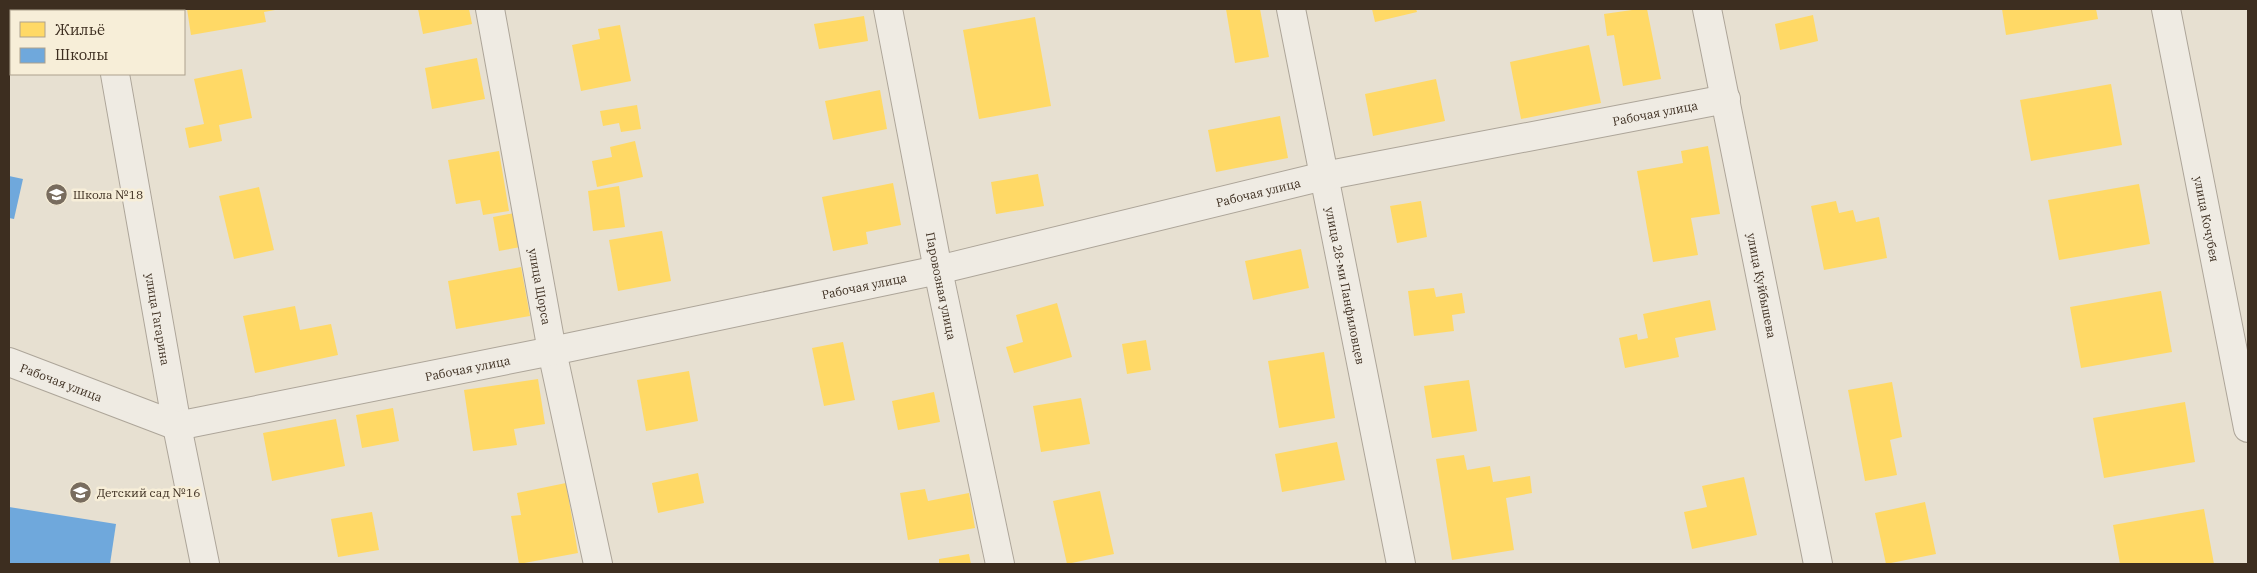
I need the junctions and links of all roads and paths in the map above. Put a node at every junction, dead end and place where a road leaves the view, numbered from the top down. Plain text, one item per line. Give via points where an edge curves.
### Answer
1 (490, 9) edge
2 (888, 9) edge
3 (1291, 9) edge
4 (1706, 9) edge
5 (2166, 9) edge
6 (115, 75) edge
7 (1726, 100) junction
8 (1324, 176) junction
9 (938, 270) junction
10 (552, 351) junction
11 (9, 362) edge
12 (177, 426) junction
13 (2248, 428) edge
14 (205, 564) edge
15 (598, 564) edge
16 (1000, 564) edge
17 (1401, 564) edge
18 (1818, 564) edge

1 - 10 street, улица Щорса
2 - 9 street, Паровозная улица
3 - 8 street, улица 28-ми Панфиловцев
4 - 7 street, улица Куйбышева
5 - 13 street, улица Кочубея
6 - 12 street, улица Гагарина
7 - 8 street, Рабочая улица
7 - 18 street, улица Куйбышева
8 - 9 street, Рабочая улица
8 - 17 street, улица 28-ми Панфиловцев
9 - 10 street, Рабочая улица
9 - 16 street, Паровозная улица
10 - 12 street, Рабочая улица
10 - 15 street, улица Щорса
11 - 12 street, Рабочая улица
12 - 14 street, улица Гагарина

